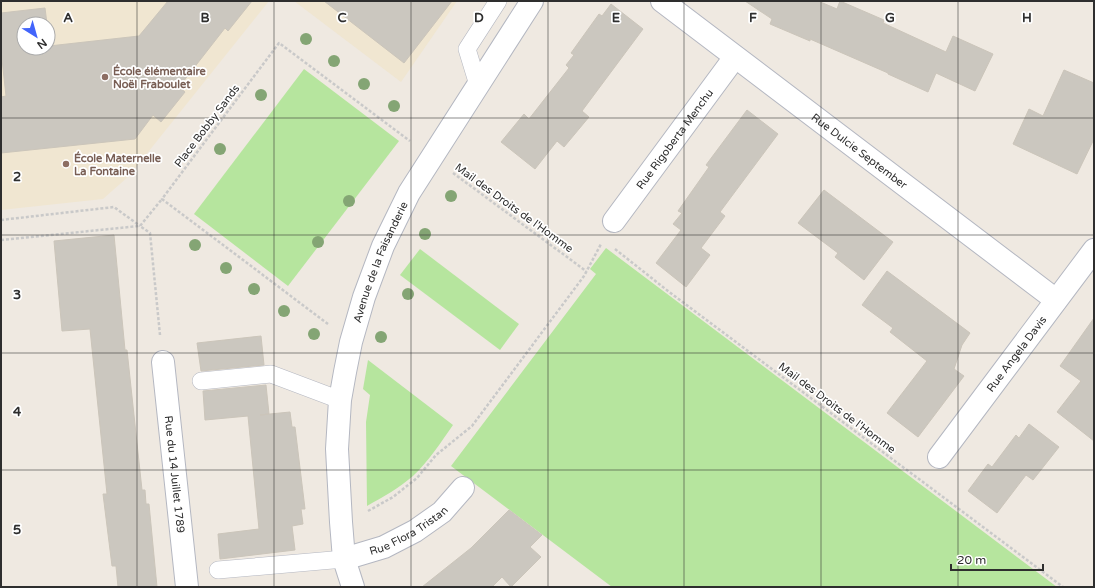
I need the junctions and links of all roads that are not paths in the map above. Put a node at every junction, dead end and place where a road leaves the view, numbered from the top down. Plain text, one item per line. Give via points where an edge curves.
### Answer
1 (498, 1) edge
2 (532, 1) edge
3 (662, 1) edge
4 (735, 57) junction
5 (478, 85) junction
6 (614, 221) road end
7 (1094, 250) edge
8 (1056, 300) junction
9 (163, 362) road end
10 (201, 381) dead end
11 (340, 400) junction
12 (939, 458) dead end
13 (463, 488) dead end
14 (344, 559) junction
15 (218, 570) dead end
16 (187, 587) edge
17 (353, 587) edge

1 - 5 lane via 467,49
2 - 5 street, Avenue de la Faisanderie
3 - 4 street, Rue Dulcie September
4 - 6 street, Rue Rigoberta Menchu
4 - 8 street, Rue Dulcie September
5 - 11 street, Avenue de la Faisanderie via 409,194 383,246 351,342
7 - 8 street, Rue Angela Davis
8 - 12 street, Rue Angela Davis
9 - 16 street, Rue du 14 Juillet 1789
10 - 11 lane via 271,374
11 - 14 street, Avenue de la Faisanderie via 337,449
13 - 14 street, Rue Flora Tristan via 442,512 415,531 384,547
14 - 15 lane
14 - 17 street, Avenue de la Faisanderie

